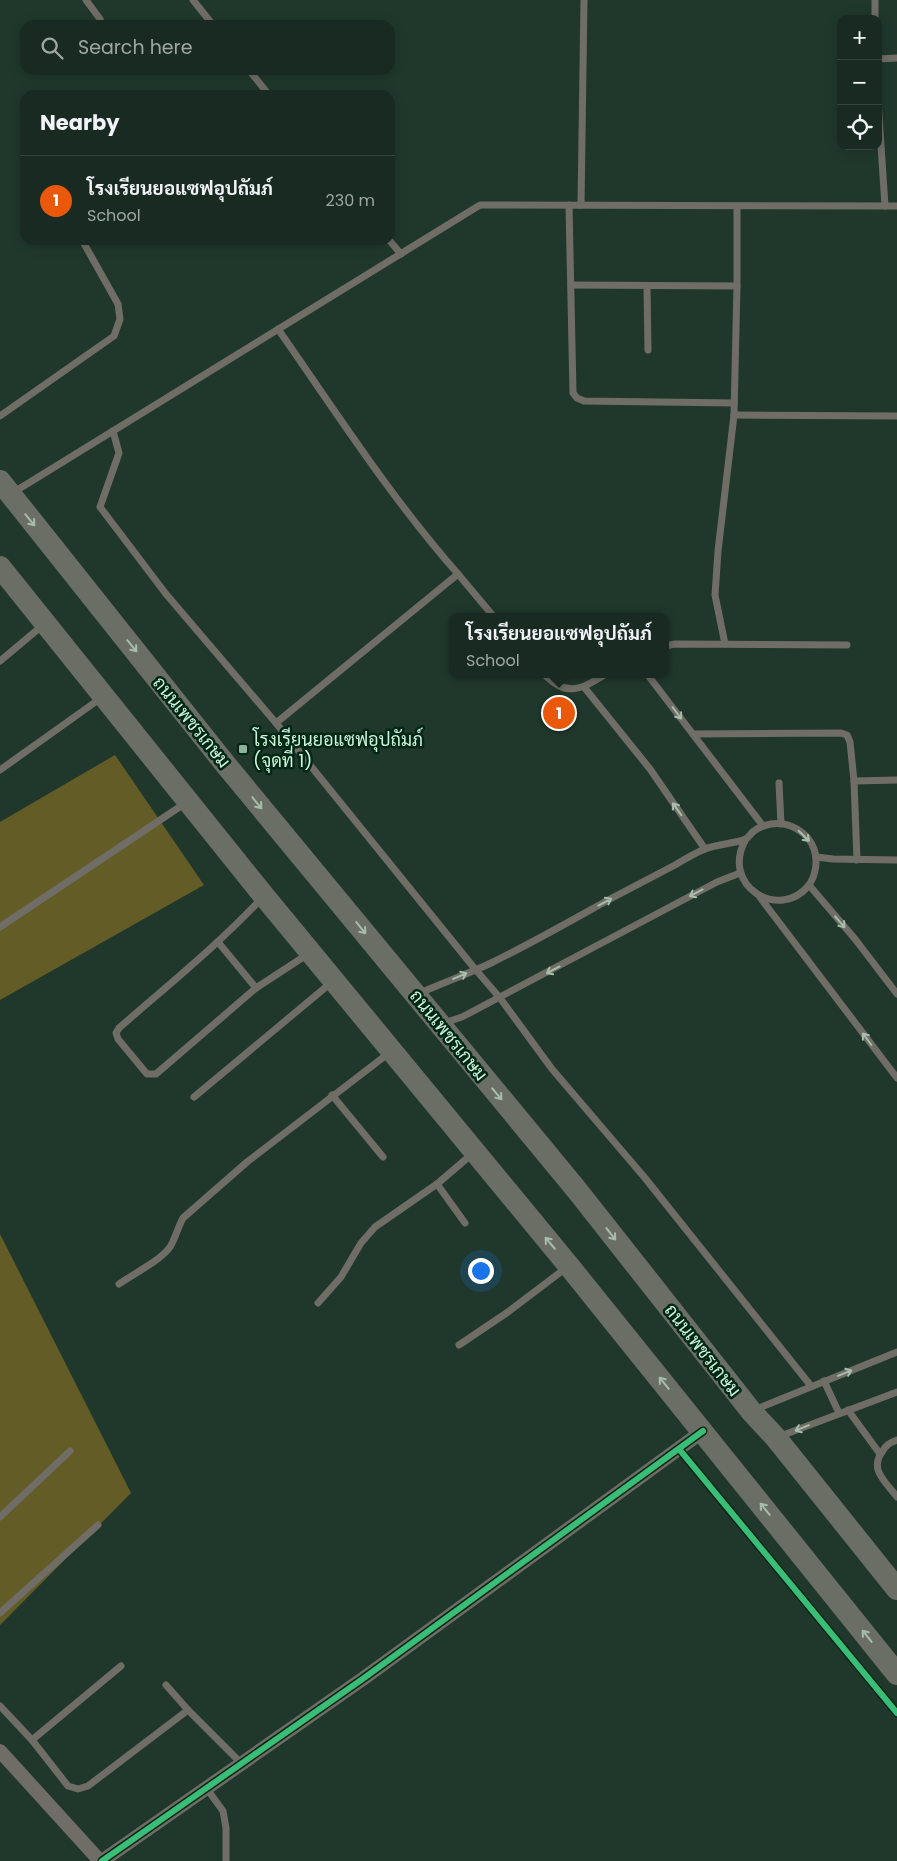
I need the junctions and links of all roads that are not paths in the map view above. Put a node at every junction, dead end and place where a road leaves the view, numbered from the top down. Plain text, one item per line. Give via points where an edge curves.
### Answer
1 (86, 0) edge
2 (193, 0) edge
3 (584, 0) edge
4 (875, 0) edge
5 (875, 15) edge
6 (100, 19) dead end
7 (209, 20) edge
8 (897, 58) edge
9 (882, 59) edge
10 (253, 75) edge
11 (265, 90) edge
12 (878, 105) edge
13 (569, 205) junction
14 (581, 205) junction
15 (737, 206) junction
16 (885, 206) junction
17 (897, 206) edge
18 (85, 245) edge
19 (393, 245) edge
20 (401, 254) junction
21 (571, 285) junction
22 (647, 286) junction
23 (737, 286) junction
24 (278, 329) junction
25 (648, 350) dead end
26 (734, 404) junction
27 (734, 415) junction
28 (0, 416) edge
29 (897, 416) edge
30 (113, 431) junction
31 (5, 488) edge
32 (0, 567) edge
33 (458, 574) junction
34 (491, 613) edge
35 (45, 624) junction
36 (725, 644) junction
37 (669, 645) edge
38 (846, 645) dead end
39 (0, 660) edge
40 (548, 678) edge
41 (600, 678) edge
42 (650, 678) edge
43 (584, 688) junction
44 (104, 696) junction
45 (276, 723) junction
46 (692, 734) junction
47 (0, 770) edge
48 (897, 780) edge
49 (854, 781) junction
50 (779, 783) dead end
51 (188, 801) junction
52 (781, 824) junction
53 (763, 826) junction
54 (746, 839) junction
55 (705, 849) junction
56 (816, 857) junction
57 (857, 860) junction
58 (897, 860) edge
59 (740, 873) junction
60 (808, 885) junction
61 (264, 896) junction
62 (760, 896) junction
63 (0, 927) edge
64 (218, 942) junction
65 (311, 952) junction
66 (475, 969) junction
67 (334, 980) junction
68 (256, 988) junction
69 (897, 994) edge
70 (415, 995) junction
71 (500, 998) junction
72 (439, 1025) junction
73 (392, 1051) junction
74 (897, 1078) edge
75 (332, 1095) junction
76 (194, 1097) dead end
77 (474, 1152) junction
78 (383, 1157) dead end
79 (437, 1184) junction
80 (465, 1223) dead end
81 (569, 1266) junction
82 (119, 1284) dead end
83 (318, 1303) dead end
84 (459, 1345) dead end
85 (897, 1352) edge
86 (824, 1381) junction
87 (811, 1386) junction
88 (897, 1392) edge
89 (848, 1410) junction
90 (751, 1411) junction
91 (839, 1413) junction
92 (703, 1432) junction
93 (776, 1438) junction
94 (897, 1440) edge
95 (70, 1451) dead end
96 (880, 1454) junction
97 (897, 1497) edge
98 (0, 1517) edge
99 (98, 1525) dead end
100 (897, 1589) edge
101 (0, 1613) edge
102 (121, 1666) dead end
103 (897, 1674) edge
104 (166, 1685) dead end
105 (0, 1706) edge
106 (188, 1710) junction
107 (32, 1740) junction
108 (0, 1750) edge
109 (242, 1764) junction
110 (207, 1789) junction
111 (101, 1861) edge
112 (226, 1861) edge

1 - 6 lane
2 - 7 lane
3 - 14 lane
4 - 5 lane
8 - 9 lane
10 - 11 lane
12 - 16 lane
13 - 14 lane
13 - 20 lane via 480,205
13 - 21 lane
14 - 15 lane
15 - 16 lane
15 - 23 lane
16 - 17 lane
18 - 28 lane via 118,304 120,319 114,336
19 - 20 lane
20 - 24 lane
21 - 22 lane
21 - 26 lane via 573,393 577,398 584,401
22 - 23 lane
22 - 25 lane
23 - 26 lane
24 - 30 lane
24 - 33 lane via 381,476 431,544
26 - 27 lane
27 - 29 lane
27 - 36 lane via 715,595
30 - 31 lane
30 - 45 lane via 119,453 100,508 166,594
31 -> 70 main road, ถนนเพชรเกษม
32 - 35 main road
33 - 34 lane
33 - 45 lane
35 - 39 lane
35 - 44 main road
36 - 37 lane
36 - 38 lane
40 - 43 lane via 553,684 571,691
41 - 43 lane
42 -> 46 lane
55 -> 43 lane via 650,769
44 - 47 lane
44 - 51 main road
45 - 66 lane
46 - 49 lane via 841,733 847,735 850,742
46 - 53 lane
48 - 49 lane
49 - 57 lane
50 - 52 lane
51 - 61 main road
51 - 63 lane
52 - 53 lane
52 -> 56 lane via 791,826 808,838
53 - 54 lane
54 - 55 lane
54 - 59 lane via 739,855
66 -> 55 lane
56 - 57 lane
56 - 60 lane via 815,872
57 - 58 lane
59 - 62 lane
59 -> 71 lane
60 - 62 lane via 786,899 777,901
60 -> 69 lane
61 - 64 lane
61 - 65 main road
74 -> 62 lane
64 - 68 lane
64 - 68 lane via 119,1028 116,1033 118,1039 147,1074 156,1074
65 - 67 main road
65 - 68 lane
70 -> 66 lane
66 - 71 lane
67 - 73 main road
67 - 76 lane
70 - 72 main road, ถนนเพชรเกษม
71 - 72 lane
71 - 87 lane via 552,1069 645,1178
72 -> 90 main road, ถนนเพชรเกษม via 576,1189
73 - 75 lane
73 - 77 main road
75 - 78 lane
75 - 82 lane via 246,1162 183,1218 171,1246 162,1255
77 - 79 lane
81 -> 77 main road
79 - 80 lane
79 - 83 lane via 375,1227 361,1243 341,1277
81 - 84 lane
92 -> 81 main road
86 -> 85 lane
86 - 87 lane
86 - 91 lane
87 - 90 lane
88 - 89 lane
89 - 91 lane
89 - 96 lane
90 - 93 main road, ถนนเพชรเกษม
91 -> 93 lane
103 -> 92 main road
92 - 109 street
93 - 100 main road, ถนนเพชรเกษม
94 - 96 lane via 888,1443
95 - 98 lane
96 - 97 lane via 876,1470
99 - 101 lane
102 - 107 lane
104 - 106 lane
105 - 107 lane
106 - 107 lane via 88,1786 78,1789 68,1786
106 - 109 lane
108 - 111 street
109 - 110 street
110 - 111 street
110 - 112 lane via 223,1811

